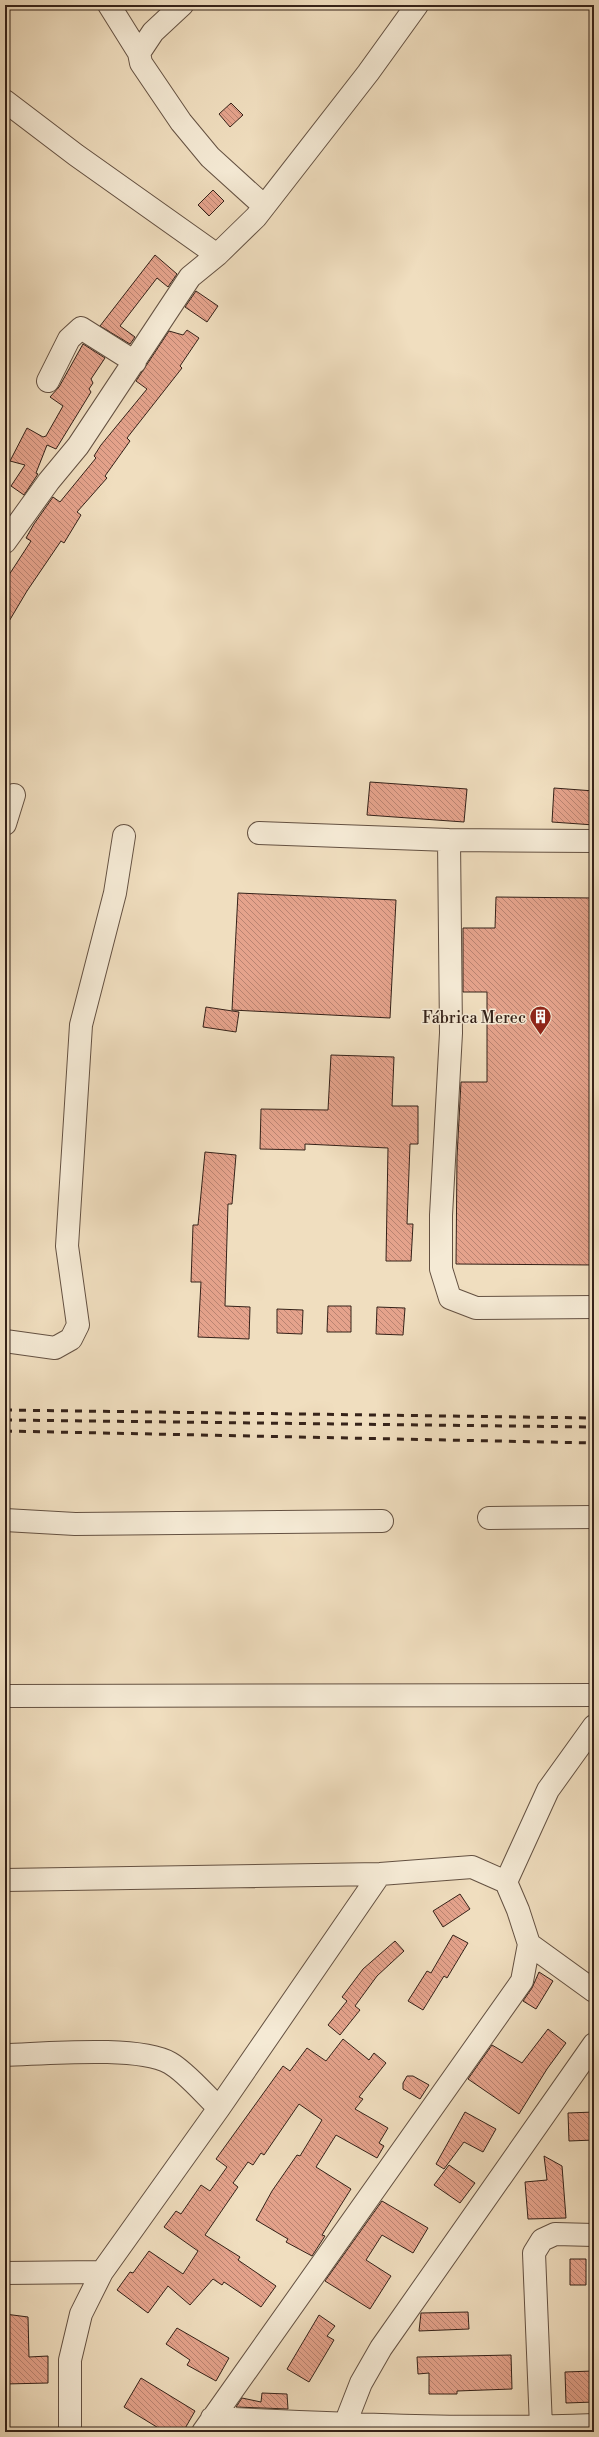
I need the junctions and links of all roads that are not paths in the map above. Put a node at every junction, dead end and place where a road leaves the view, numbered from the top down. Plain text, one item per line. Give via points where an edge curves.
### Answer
1 (109, 5) edge
2 (182, 5) edge
3 (417, 5) edge
4 (139, 53) junction
5 (5, 101) edge
6 (264, 206) junction
7 (217, 255) junction
8 (135, 362) junction
9 (48, 381) dead end
10 (5, 542) edge
11 (14, 795) dead end
12 (5, 824) edge
13 (258, 833) dead end
14 (124, 836) dead end
15 (449, 840) junction
16 (594, 841) edge
17 (594, 1307) edge
18 (5, 1341) edge
19 (594, 1517) edge
20 (489, 1518) dead end
21 (5, 1520) edge
22 (382, 1521) dead end
23 (594, 1695) edge
24 (5, 1696) edge
25 (594, 1726) edge
26 (380, 1874) junction
27 (5, 1880) edge
28 (506, 1882) junction
29 (529, 1944) junction
30 (594, 1991) edge
31 (594, 2044) edge
32 (5, 2055) edge
33 (219, 2108) junction
34 (594, 2234) edge
35 (5, 2272) edge
36 (102, 2272) junction
37 (345, 2424) junction
38 (208, 2425) edge
39 (594, 2425) edge
40 (541, 2428) junction
41 (70, 2432) edge

1 - 4 street
2 - 4 street via 154,32
3 - 6 street via 368,73
4 - 6 street via 141,63 181,122 210,157
5 - 7 street via 76,156
6 - 7 street
7 - 8 street via 190,277
8 - 9 street via 81,328 69,339
8 - 10 street via 78,446
11 - 12 street
13 - 15 street
14 - 18 street via 115,893 81,1025 67,1246 78,1325 71,1339 55,1348
15 - 16 street
15 - 17 street via 451,1034 441,1215 441,1269 450,1298 476,1308
19 - 20 street
21 - 22 street via 75,1524
23 - 24 street
25 - 28 street via 548,1790
26 - 27 street
26 - 28 street via 472,1867
26 - 33 street
28 - 29 street
29 - 30 street
29 - 38 street via 522,1981
31 - 37 street via 381,2348 361,2383
32 - 33 street via 129,2052 160,2058 171,2063
33 - 36 street
34 - 40 street via 555,2234 542,2240 534,2253
35 - 36 street
36 - 41 street via 81,2314 70,2360
37 - 38 street
37 - 40 street
39 - 40 street

